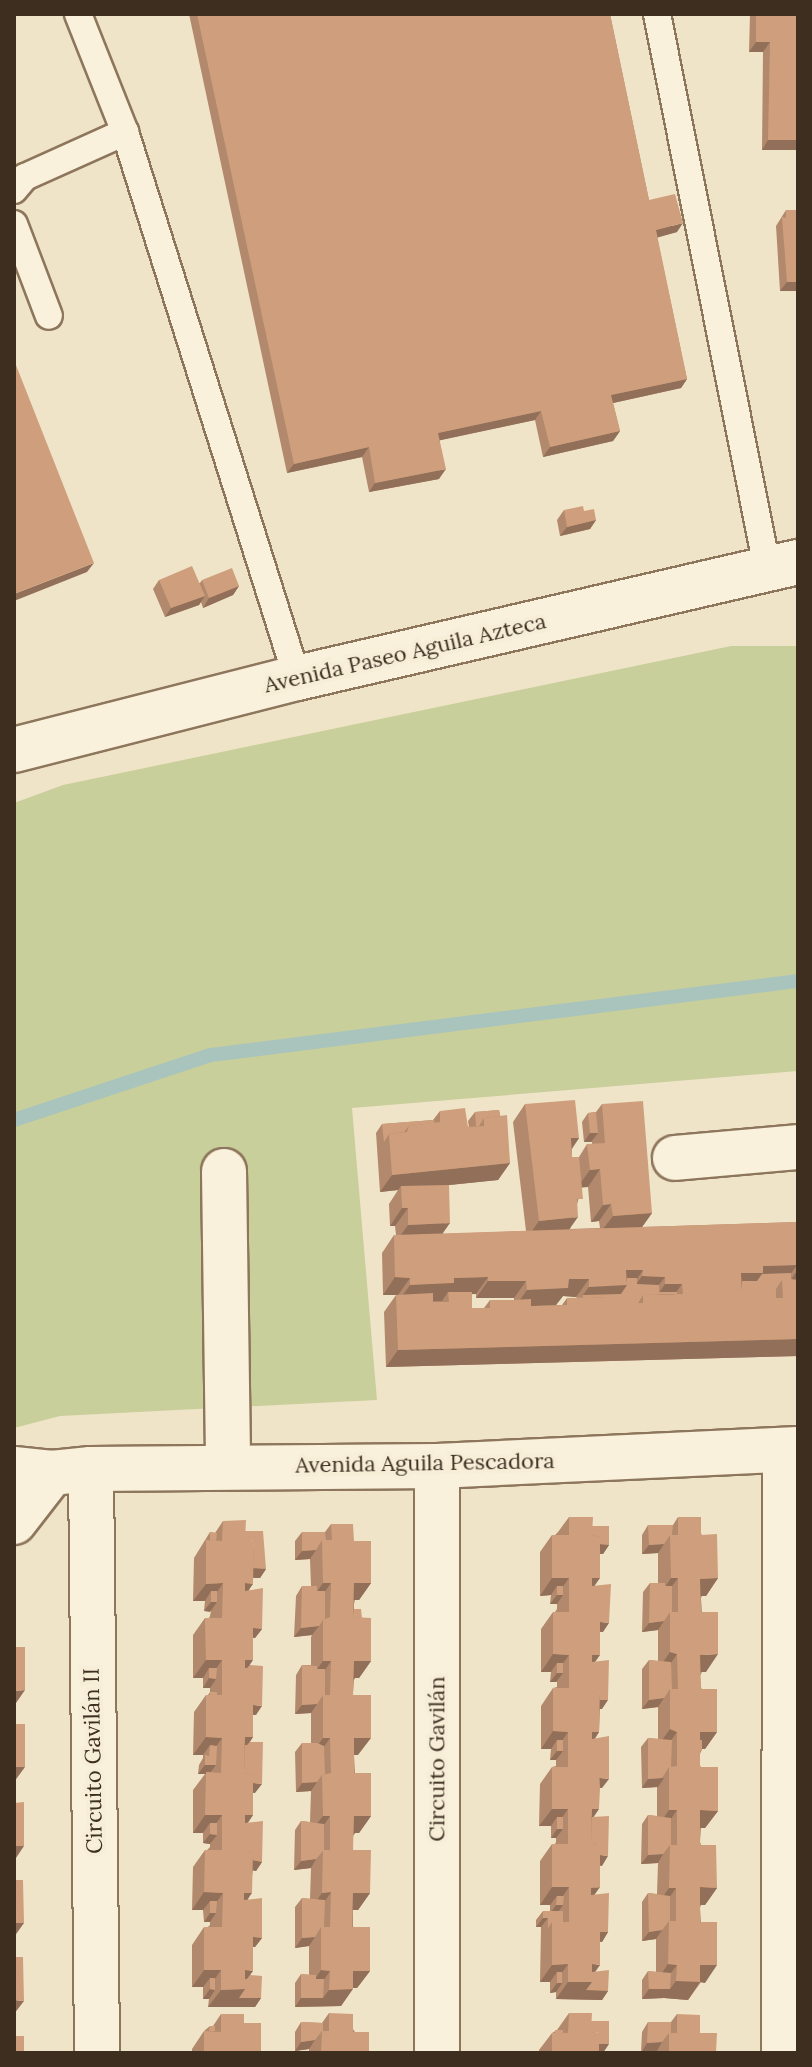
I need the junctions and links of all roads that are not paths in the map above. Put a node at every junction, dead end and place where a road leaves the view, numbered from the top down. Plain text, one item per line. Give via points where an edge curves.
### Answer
1 (78, 14) edge
2 (657, 14) edge
3 (125, 132) junction
4 (14, 190) edge
5 (14, 224) edge
6 (49, 316) dead end
7 (782, 564) edge
8 (297, 678) junction
9 (14, 750) edge
10 (798, 1147) edge
11 (675, 1158) dead end
12 (224, 1171) dead end
13 (791, 1450) edge
14 (437, 1466) junction
15 (228, 1467) junction
16 (52, 1470) edge
17 (14, 1522) edge
18 (97, 2053) edge
19 (437, 2053) edge
20 (784, 2053) edge

1 - 3 lane
2 - 7 lane
3 - 4 lane via 25,177
3 - 8 lane
5 - 6 lane
7 - 8 street, Avenida Paseo Aguila Azteca
8 - 9 street, Avenida Paseo Aguila Azteca
10 - 11 street
12 - 15 street
13 - 14 street, Avenida Aguila Pescadora
13 - 20 street
14 - 15 street, Avenida Aguila Pescadora
14 - 19 street, Circuito Gavilán
15 - 16 street, Avenida Aguila Pescadora
16 - 17 street
16 - 18 street, Circuito Gavilán II

